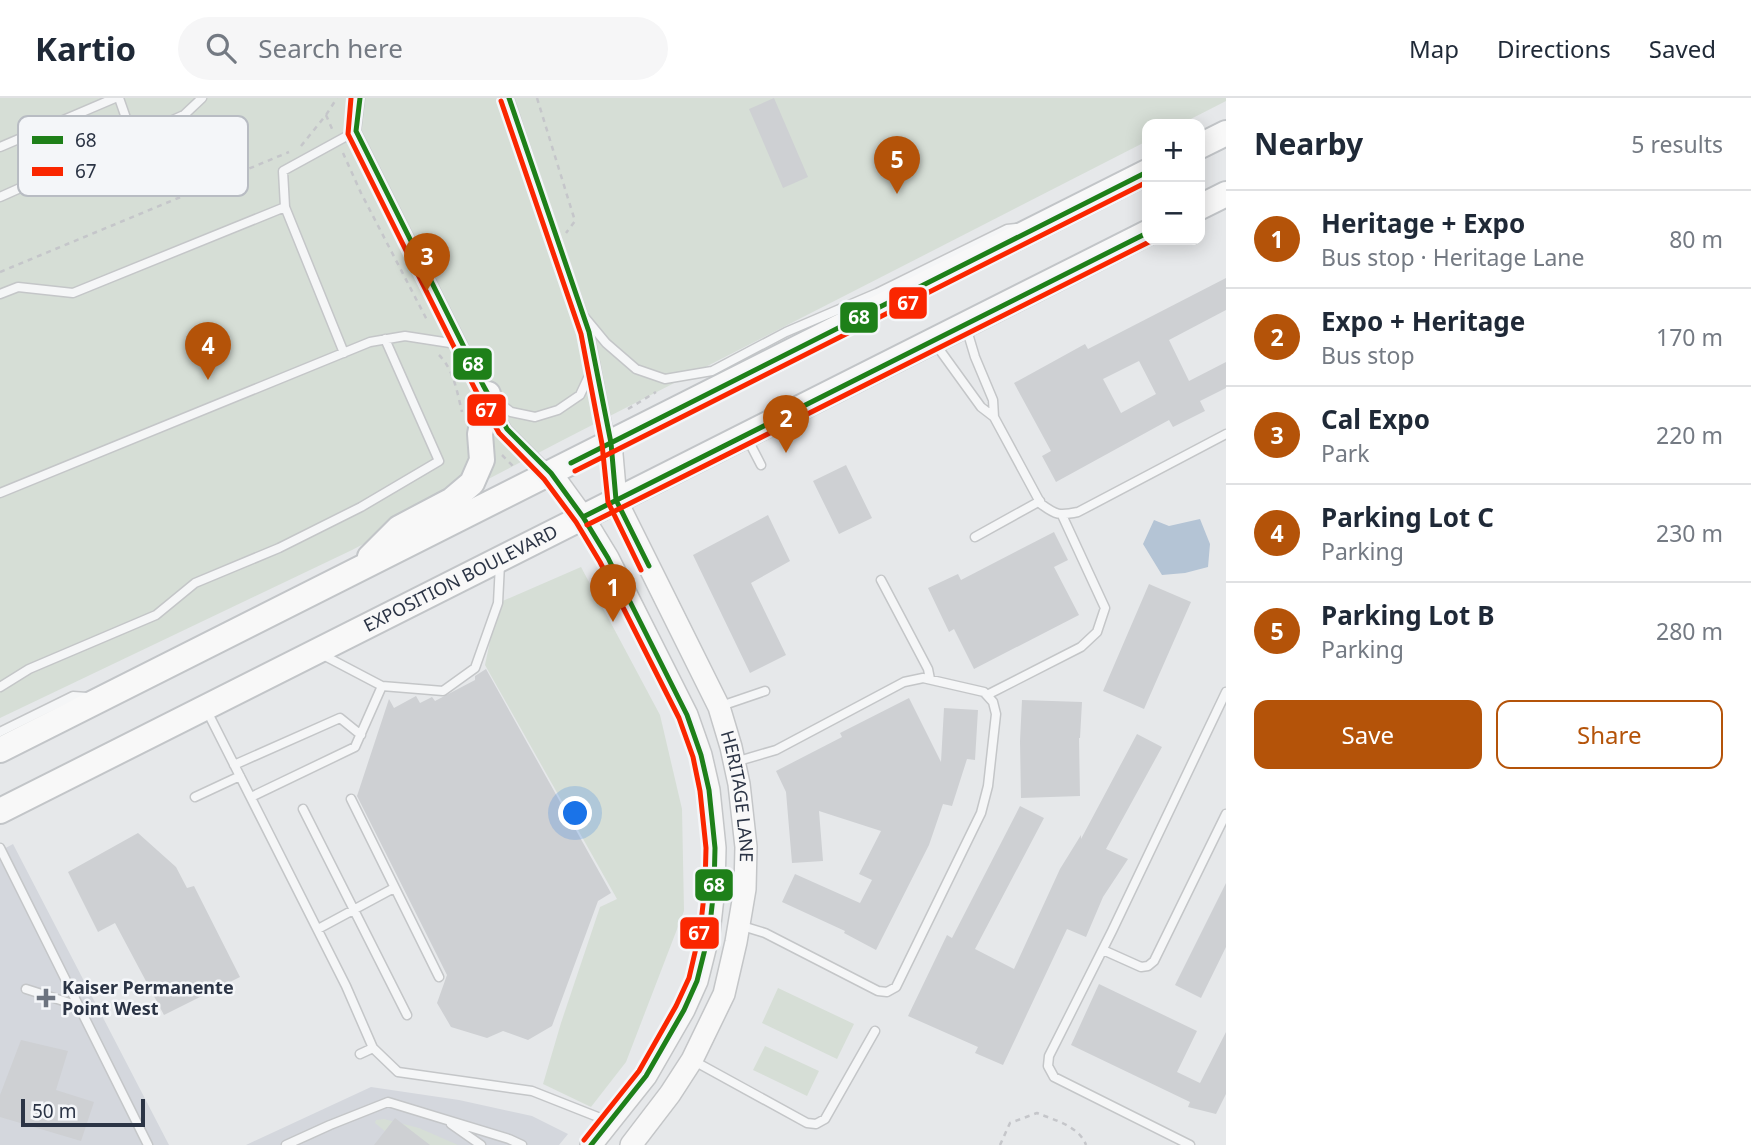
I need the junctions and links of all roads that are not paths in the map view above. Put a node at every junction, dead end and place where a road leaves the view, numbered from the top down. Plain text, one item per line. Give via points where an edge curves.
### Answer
1 (117, 98) edge
2 (202, 98) edge
3 (360, 98) edge
4 (509, 98) edge
5 (74, 116) edge
6 (124, 116) edge
7 (182, 116) edge
8 (356, 131) junction
9 (1226, 133) edge
10 (18, 139) edge
11 (1205, 144) edge
12 (0, 147) edge
13 (1142, 175) edge
14 (18, 189) edge
15 (1226, 194) edge
16 (0, 197) edge
17 (1205, 204) edge
18 (285, 207) junction
19 (1043, 225) junction
20 (1142, 236) edge
21 (0, 294) edge
22 (582, 314) junction
23 (965, 325) junction
24 (385, 339) junction
25 (932, 341) junction
26 (463, 345) junction
27 (344, 353) junction
28 (595, 363) junction
29 (488, 394) junction
30 (994, 417) junction
31 (1226, 434) edge
32 (745, 435) junction
33 (611, 443) junction
34 (761, 465) dead end
35 (551, 473) junction
36 (0, 493) edge
37 (616, 500) junction
38 (1040, 501) junction
39 (1062, 515) junction
40 (583, 517) junction
41 (975, 537) dead end
42 (500, 558) junction
43 (355, 572) junction
44 (881, 580) dead end
45 (316, 652) junction
46 (930, 679) junction
47 (382, 686) junction
48 (0, 687) edge
49 (765, 691) dead end
50 (1226, 692) edge
51 (987, 695) junction
52 (104, 698) junction
53 (719, 707) junction
54 (205, 708) junction
55 (0, 732) edge
56 (361, 734) junction
57 (0, 750) edge
58 (735, 762) junction
59 (234, 765) junction
60 (240, 776) junction
61 (195, 797) dead end
62 (251, 797) junction
63 (351, 799) dead end
64 (303, 808) dead end
65 (0, 811) edge
66 (1226, 814) edge
67 (0, 848) edge
68 (394, 888) junction
69 (353, 910) junction
70 (739, 925) junction
71 (317, 929) junction
72 (1102, 950) junction
73 (439, 977) dead end
74 (26, 989) dead end
75 (79, 1006) junction
76 (407, 1016) dead end
77 (875, 1031) dead end
78 (373, 1048) junction
79 (360, 1054) dead end
80 (692, 1060) junction
81 (443, 1119) junction
82 (611, 1122) junction
83 (148, 1145) edge
84 (286, 1145) edge
85 (481, 1145) edge
86 (522, 1145) edge
87 (591, 1145) edge
88 (631, 1145) edge
89 (1190, 1145) edge

1 - 5 lane
1 - 6 lane
2 - 7 lane
3 - 8 lane
4 - 22 lane
8 - 18 lane via 283,171
8 - 26 lane
9 - 11 main road
10 - 12 lane
13 - 19 main road
14 - 16 lane
15 - 17 main road
18 - 21 lane via 73,293 18,287
18 - 27 lane
19 - 22 lane via 1007,229 712,371 665,379 636,369
19 - 33 main road
20 - 23 main road, EXPOSITION BOULEVARD
22 - 28 lane
23 - 25 main road, EXPOSITION BOULEVARD
23 - 30 lane via 993,400
24 - 26 lane via 405,336
24 - 27 lane
24 - 48 lane via 439,461 279,548 195,583 156,615 29,669
25 - 30 lane via 981,407
25 - 32 main road, EXPOSITION BOULEVARD
26 - 29 lane
27 - 36 lane
28 - 29 lane via 580,395 558,410 535,417 511,412
28 - 33 lane
29 - 35 lane via 507,429
29 - 43 main road via 480,434 482,460 472,483 453,500 399,528
30 - 38 lane
31 - 39 lane via 1078,512
32 - 34 lane
32 - 37 main road, EXPOSITION BOULEVARD
33 - 35 main road
33 - 37 main road, HERITAGE LANE
35 - 40 main road, HERITAGE LANE
35 - 43 main road
37 - 40 main road, EXPOSITION BOULEVARD
37 - 53 main road, HERITAGE LANE
38 - 39 lane
38 - 41 lane
39 - 51 lane via 1105,608 1097,632 1081,647
40 - 42 main road, EXPOSITION BOULEVARD
40 - 82 main road, HERITAGE LANE via 687,715 709,790 715,848 709,933 697,981 646,1076
42 - 45 main road, EXPOSITION BOULEVARD
42 - 47 lane via 498,603 475,668 443,691
43 - 52 main road
44 - 46 lane
45 - 47 lane
45 - 54 main road, EXPOSITION BOULEVARD
46 - 51 lane
46 - 58 lane via 904,682 776,750
47 - 56 lane
49 - 53 lane
50 - 72 lane
51 - 70 lane via 996,715 981,813 896,987 878,990 765,933
52 - 55 lane via 73,696
52 - 57 main road
53 - 58 main road, HERITAGE LANE
54 - 59 lane
54 - 65 main road, EXPOSITION BOULEVARD
56 - 59 lane via 340,718
56 - 62 lane via 355,747
58 - 70 main road, HERITAGE LANE via 746,847
59 - 60 lane
60 - 61 lane
60 - 62 lane
62 - 71 lane
63 - 68 lane
64 - 69 lane
66 - 72 lane via 1154,961 1141,967
67 - 75 lane
68 - 69 lane
68 - 73 lane
69 - 71 lane
69 - 76 lane
70 - 80 main road, HERITAGE LANE via 724,994
71 - 78 lane
72 - 89 lane via 1048,1066 1054,1077
74 - 75 lane
75 - 83 lane
77 - 80 lane via 825,1119 816,1124 807,1124
78 - 79 lane
78 - 82 lane via 398,1072 532,1091
80 - 88 main road, HERITAGE LANE
81 - 84 lane via 388,1102
81 - 85 lane
81 - 86 lane
82 - 87 main road, HERITAGE LANE

